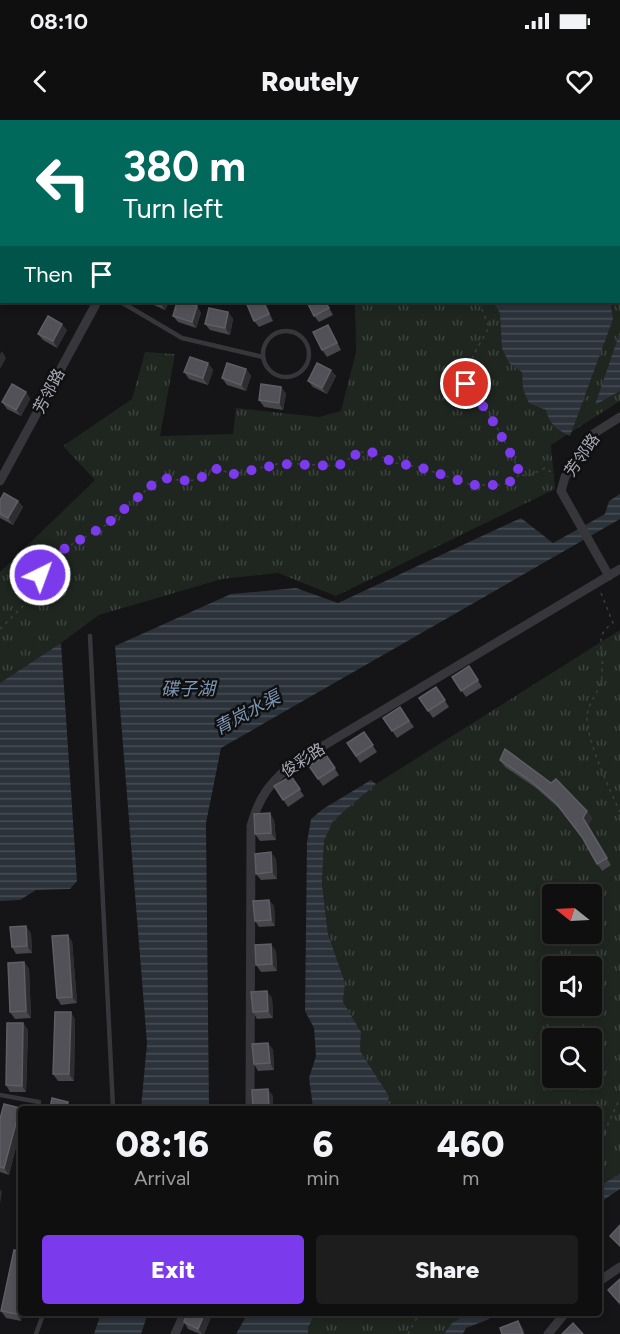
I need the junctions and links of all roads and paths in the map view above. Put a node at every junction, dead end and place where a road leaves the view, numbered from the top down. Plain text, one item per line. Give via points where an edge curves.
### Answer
1 (96, 303) edge
2 (123, 303) edge
3 (479, 303) edge
4 (263, 357) junction
5 (620, 417) edge
6 (520, 473) junction
7 (0, 481) edge
8 (561, 491) junction
9 (620, 569) edge
10 (604, 578) junction
11 (0, 629) edge
12 (90, 636) dead end
13 (620, 812) edge
14 (0, 1095) edge
15 (620, 1098) edge
16 (39, 1102) dead end
17 (113, 1106) edge
18 (250, 1106) edge
19 (602, 1137) edge
20 (620, 1267) edge
21 (602, 1279) edge
22 (43, 1316) edge
23 (183, 1316) edge
24 (418, 1316) edge
25 (563, 1316) edge
26 (36, 1334) edge
27 (175, 1334) edge
28 (408, 1334) edge
29 (548, 1334) edge

1 - 7 street, 芳邻路
2 - 4 lane via 182,338
3 - 6 path via 489,327 469,366 466,384 505,439
4 - 4 lane via 271,371 293,375 306,364 307,345 292,332 277,333 267,340
5 - 8 street, 芳邻路 via 593,434 565,477
6 - 8 path via 526,477 545,468 555,474
6 - 11 path via 502,485 472,485 395,463 369,451 338,466 281,464 234,474 213,468 193,482 160,478 106,525 64,549 40,575 34,596
8 - 10 street, 芳邻路
9 - 10 street, 俊彩路
10 - 13 path via 601,597 613,623 600,641 601,682 587,716 591,741
10 - 18 street, 俊彩路 via 291,765 273,781 251,826
12 - 17 lane
14 - 16 lane
15 - 19 path
20 - 21 street
22 - 26 lane
23 - 27 street
24 - 28 path
25 - 29 street

